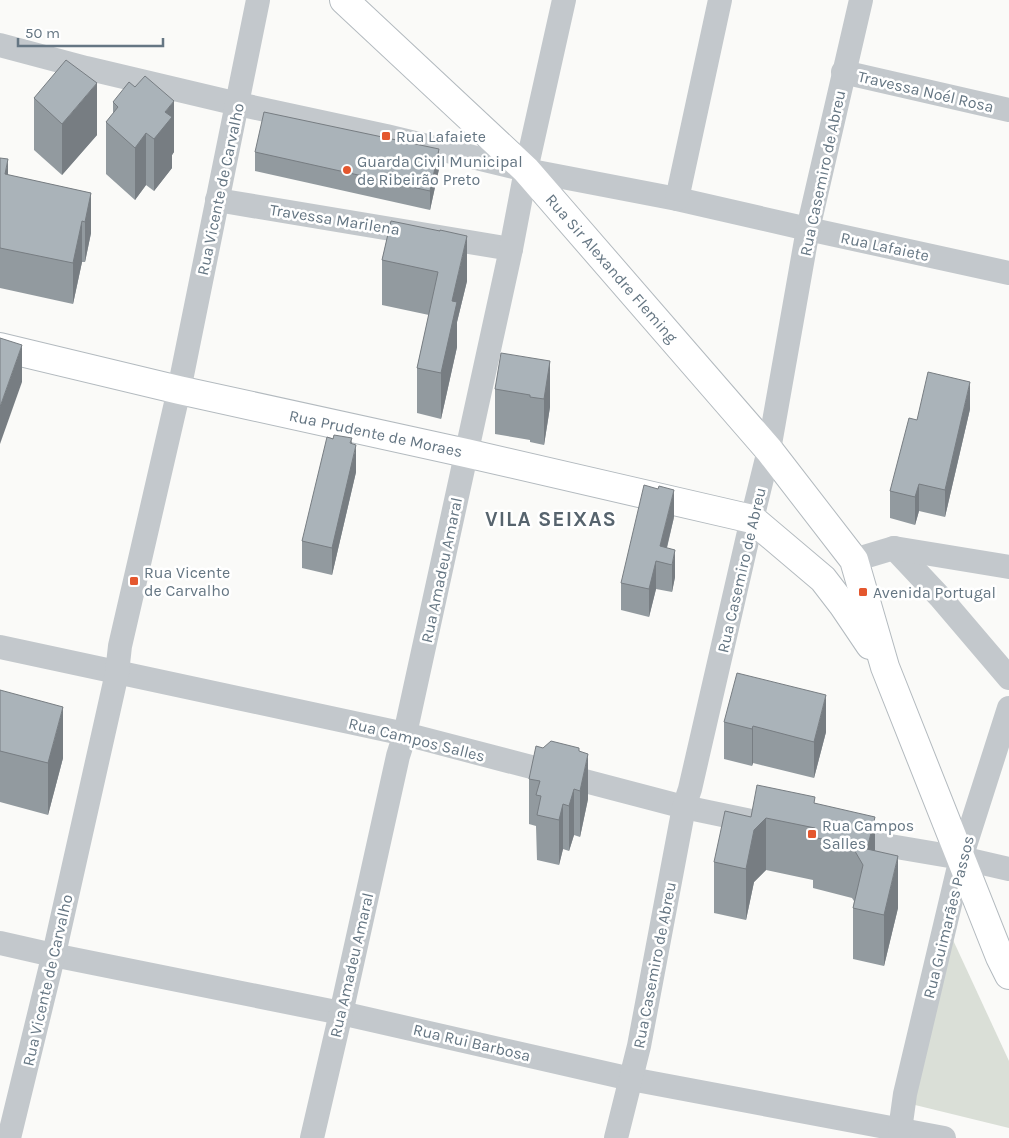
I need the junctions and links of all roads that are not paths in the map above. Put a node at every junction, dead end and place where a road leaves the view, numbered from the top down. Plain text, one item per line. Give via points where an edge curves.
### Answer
1 (258, 0) edge
2 (344, 0) edge
3 (564, 0) edge
4 (720, 0) edge
5 (861, 0) edge
6 (0, 45) edge
7 (843, 72) junction
8 (238, 104) junction
9 (1009, 110) edge
10 (526, 170) junction
11 (677, 199) junction
12 (217, 200) junction
13 (808, 229) junction
14 (511, 249) junction
15 (1009, 273) edge
16 (0, 347) edge
17 (179, 390) junction
18 (770, 450) junction
19 (466, 453) junction
20 (752, 519) junction
21 (894, 548) junction
22 (854, 560) junction
23 (1009, 568) edge
24 (823, 579) junction
25 (0, 647) edge
26 (885, 667) junction
27 (117, 673) junction
28 (1009, 678) edge
29 (1009, 708) edge
30 (405, 734) junction
31 (684, 807) junction
32 (775, 826) edge
33 (821, 835) edge
34 (961, 858) junction
35 (1009, 869) edge
36 (0, 942) edge
37 (53, 955) junction
38 (1009, 975) edge
39 (341, 1013) junction
40 (631, 1079) junction
41 (900, 1130) junction
42 (9, 1138) edge
43 (312, 1138) edge
44 (616, 1138) edge
45 (944, 1138) edge

1 - 8 street, Rua Vicente de Carvalho
2 - 10 main road, Rua Sir Alexandre Fleming
3 - 10 street, Rua Amadeu Amaral
4 - 11 street
5 - 7 street, Rua Casemiro de Abreu
6 - 8 street, Rua Lafaiete
7 - 9 street, Travessa Noél Rosa
7 - 13 street, Rua Casemiro de Abreu
8 - 10 street, Rua Lafaiete
8 - 12 street, Rua Vicente de Carvalho
10 - 11 street, Rua Lafaiete
10 - 14 street, Rua Amadeu Amaral
10 - 18 main road, Rua Sir Alexandre Fleming
11 - 13 street, Rua Lafaiete
12 - 14 street, Travessa Marilena
12 - 17 street, Rua Vicente de Carvalho
13 - 15 street, Rua Lafaiete
13 - 18 street, Rua Casemiro de Abreu
14 - 19 street, Rua Amadeu Amaral
16 - 17 main road, Rua Prudente de Moraes
17 - 19 main road, Rua Prudente de Moraes
17 - 27 street, Rua Vicente de Carvalho via 134,581
18 - 20 street, Rua Casemiro de Abreu
18 - 22 main road, Rua Sir Alexandre Fleming
19 - 20 main road, Rua Prudente de Moraes
19 - 30 street, Rua Amadeu Amaral
20 - 24 main road
20 - 31 street, Rua Casemiro de Abreu
21 - 22 street
21 - 23 street
21 - 28 street
22 - 24 main road
22 - 26 main road
24 - 26 main road
25 - 27 street, Rua Campos Salles
26 - 34 main road
27 - 30 street, Rua Campos Salles
27 - 37 street, Rua Vicente de Carvalho
29 - 34 street, Rua Guimarães Passos
30 - 31 street, Rua Campos Salles
30 - 39 street, Rua Amadeu Amaral
31 - 32 street, Rua Campos Salles
31 - 40 street, Rua Casemiro de Abreu
33 - 34 street
34 - 35 street
34 - 38 main road
34 - 41 street, Rua Guimarães Passos via 905,1094
36 - 37 street, Rua Rui Barbosa
37 - 39 street, Rua Rui Barbosa
37 - 42 street, Rua Vicente de Carvalho
39 - 40 street, Rua Rui Barbosa
39 - 43 street, Rua Amadeu Amaral
40 - 41 street, Rua Rui Barbosa
40 - 44 street, Rua Casemiro de Abreu
41 - 45 street, Rua Rui Barbosa

